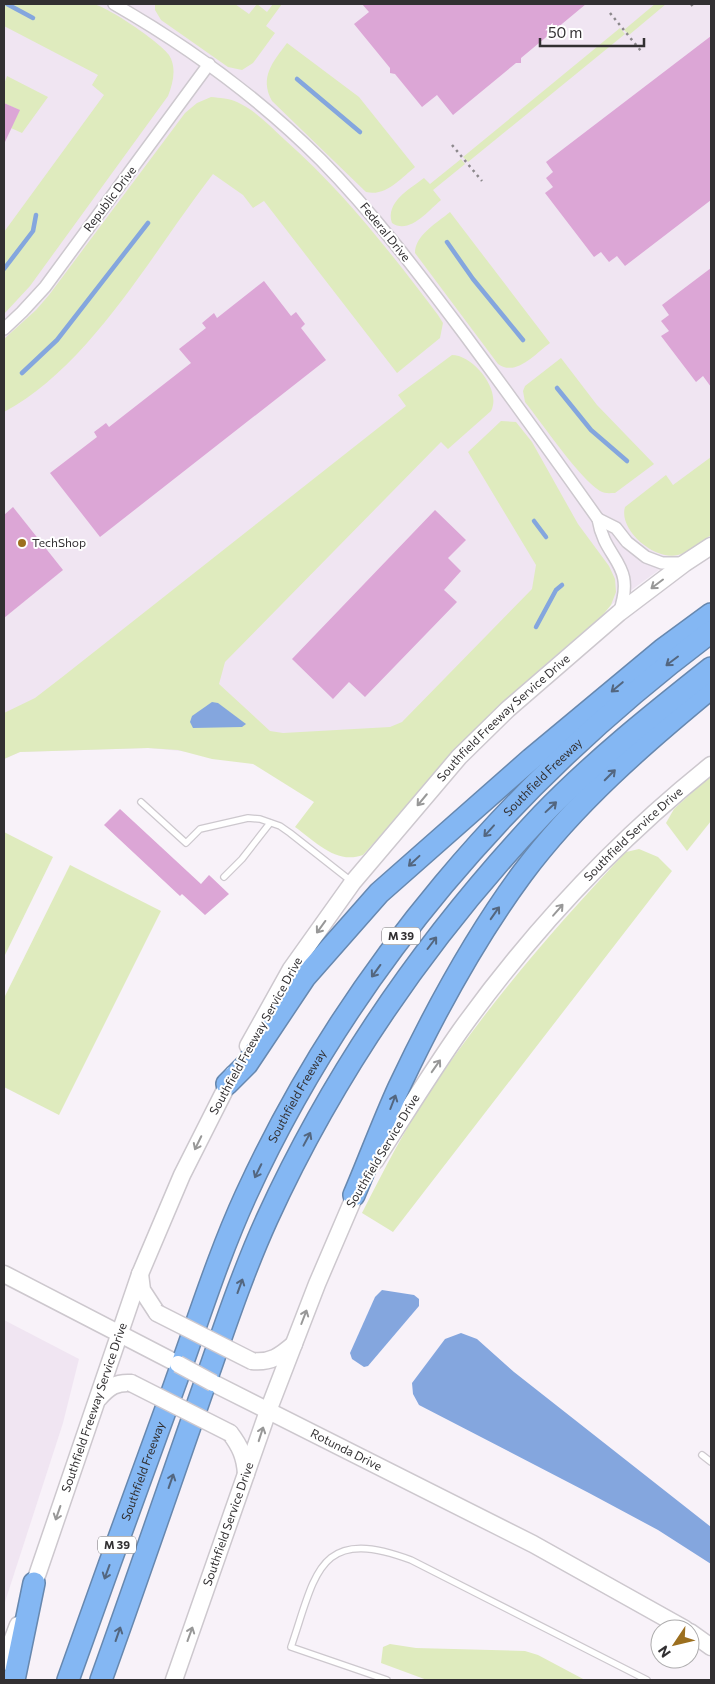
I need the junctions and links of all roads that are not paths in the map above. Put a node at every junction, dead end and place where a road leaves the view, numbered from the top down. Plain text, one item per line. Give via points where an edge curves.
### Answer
1 (114, 4) edge
2 (209, 64) junction
3 (4, 328) edge
4 (598, 519) junction
5 (711, 546) edge
6 (685, 563) junction
7 (618, 613) junction
8 (711, 614) edge
9 (711, 632) edge
10 (711, 668) edge
11 (711, 688) edge
12 (711, 765) edge
13 (141, 802) dead end
14 (270, 823) junction
15 (224, 877) dead end
16 (353, 882) junction
17 (227, 1084) junction
18 (354, 1195) junction
19 (4, 1274) edge
20 (140, 1274) junction
21 (119, 1334) junction
22 (295, 1343) junction
23 (98, 1399) junction
24 (268, 1411) junction
25 (702, 1454) dead end
26 (711, 1462) edge
27 (246, 1476) junction
28 (34, 1583) junction
29 (667, 1619) edge
30 (700, 1639) edge
31 (711, 1647) edge
32 (4, 1662) edge
33 (14, 1680) edge
34 (68, 1680) edge
35 (101, 1680) edge
36 (174, 1680) edge
37 (387, 1680) edge
38 (647, 1680) edge

1 - 2 street, Federal Drive via 152,25
2 - 3 street, Republic Drive via 44,287
2 - 4 street, Federal Drive via 284,125 375,219 513,400
4 - 6 street, Federal Drive via 616,528 646,557 662,563
4 - 7 street, Federal Drive via 600,535 623,572 625,595
5 - 6 main road, Southfield Freeway Service Drive
6 -> 7 main road, Southfield Freeway Service Drive
7 -> 16 main road, Southfield Freeway Service Drive via 508,709 459,757
8 -> 17 highway via 662,650 523,765 379,893 305,977 247,1064
9 -> 34 highway, Southfield Freeway / M 39 via 613,710 493,827 405,930 315,1065 267,1152 229,1233
35 -> 10 highway, M 39 via 252,1254 288,1175 345,1073 430,946 544,814 653,714
18 -> 11 highway via 398,1089 486,925 567,820 618,768
18 -> 12 main road, Southfield Service Drive via 430,1075 502,976 600,864
13 - 14 lane via 186,843 200,829 229,822 248,818
14 - 15 lane
14 - 16 lane via 296,838
16 -> 17 main road, Southfield Freeway Service Drive via 291,969
17 -> 20 main road, Southfield Freeway Service Drive via 182,1175
22 -> 18 main road, Southfield Service Drive
19 - 21 main road, Rotunda Drive
20 - 21 main road, Southfield Freeway Service Drive
20 - 22 main road, bridge via 142,1290 157,1313 252,1362 266,1362 279,1357
21 - 23 main road, Southfield Freeway Service Drive
21 - 24 main road, Rotunda Drive, bridge
22 - 24 main road, Southfield Service Drive
23 - 27 main road, bridge via 114,1385 131,1383 230,1433 245,1459
23 -> 28 main road, Southfield Freeway Service Drive
27 -> 24 main road, Southfield Service Drive
24 - 29 main road, Rotunda Drive via 533,1544
25 - 26 lane
36 -> 27 main road, Southfield Service Drive
28 - 32 main road, Southfield Freeway Service Drive
28 - 33 highway
30 - 31 main road
37 - 38 lane via 292,1647 317,1572 336,1554 354,1548 385,1550 411,1560

